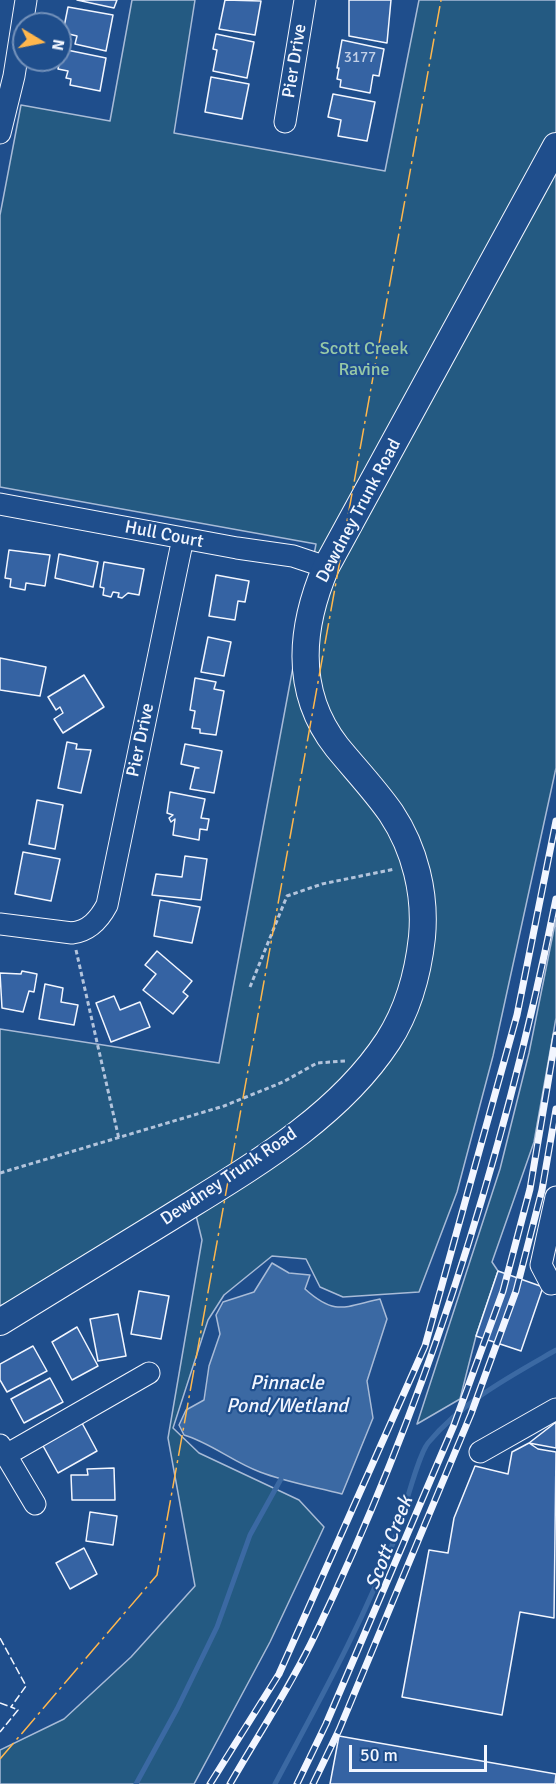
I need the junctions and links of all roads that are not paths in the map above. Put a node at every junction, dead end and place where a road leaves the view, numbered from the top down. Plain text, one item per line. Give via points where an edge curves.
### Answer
1 (26, 0) edge
2 (305, 0) edge
3 (285, 122) dead end
4 (0, 133) edge
5 (556, 146) edge
6 (0, 504) edge
7 (183, 538) junction
8 (326, 567) junction
9 (0, 924) edge
10 (556, 1197) edge
11 (556, 1283) edge
12 (0, 1322) edge
13 (149, 1373) dead end
14 (556, 1409) edge
15 (3, 1450) edge
16 (480, 1452) dead end
17 (34, 1504) dead end

1 - 4 street
2 - 3 street, Pier Drive
5 - 8 main road, Dewdney Trunk Road
6 - 7 street, Hull Court
7 - 8 street, Hull Court via 293,556
7 - 9 street, Pier Drive via 101,916 78,941
8 - 12 main road, Dewdney Trunk Road via 306,633 305,665 311,697 320,721 336,745 394,819 415,865 423,914 418,964 401,1018 374,1059 336,1101 290,1139
10 - 11 street via 541,1265 551,1284
13 - 15 street
14 - 16 street
15 - 17 street

